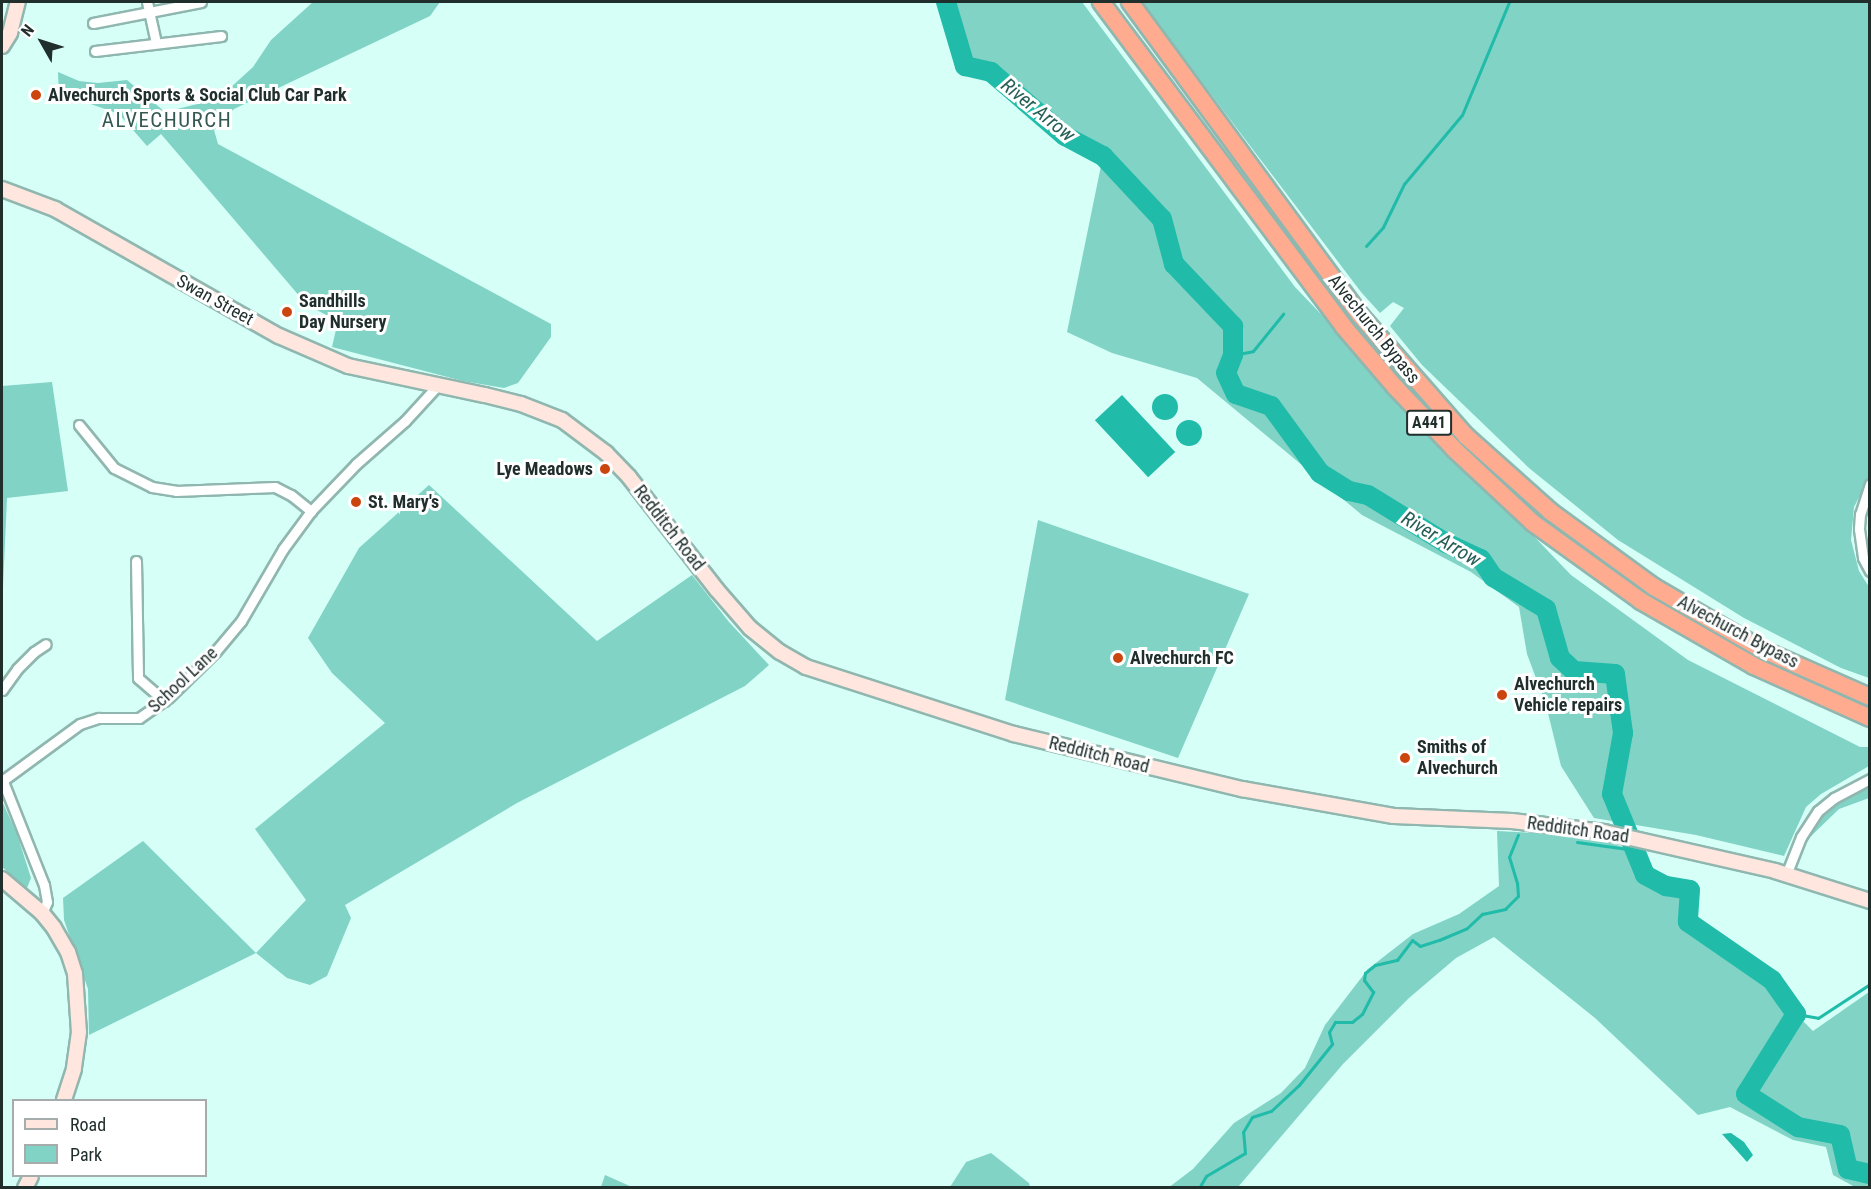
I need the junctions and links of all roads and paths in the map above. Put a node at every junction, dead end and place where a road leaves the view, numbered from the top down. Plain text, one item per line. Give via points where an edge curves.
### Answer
1 (18, 2) edge
2 (147, 2) edge
3 (201, 2) edge
4 (1101, 2) edge
5 (1130, 2) edge
6 (149, 14) junction
7 (93, 23) dead end
8 (221, 36) dead end
9 (156, 43) junction
10 (2, 46) edge
11 (95, 51) dead end
12 (2, 189) edge
13 (438, 384) junction
14 (79, 425) dead end
15 (1869, 484) edge
16 (311, 511) junction
17 (136, 561) dead end
18 (1869, 571) edge
19 (46, 644) dead end
20 (2, 690) edge
21 (1869, 697) edge
22 (164, 701) junction
23 (1869, 718) edge
24 (1869, 779) edge
25 (2, 780) edge
26 (1786, 875) junction
27 (2, 879) edge
28 (1869, 901) edge
29 (42, 913) junction
30 (64, 1099) edge

1 - 10 main road via 10,33
2 - 6 street
3 - 6 street
4 - 23 highway, Alvechurch Bypass / A441 via 1343,326 1396,388 1493,486 1533,523 1641,601 1754,666
5 - 21 highway, Alvechurch Bypass / A441 via 1360,315 1466,436 1551,512 1654,587 1761,649
6 - 7 street
6 - 9 street
8 - 9 street
9 - 11 street
12 - 13 main road, Swan Street via 55,209 279,336 348,366
13 - 16 street, School Lane
13 - 26 main road, Redditch Road via 521,404 562,420 584,435 629,477 750,628 806,667 1014,734 1242,789 1395,816 1512,821 1604,832
14 - 16 street via 114,468 152,487 176,491 275,487
15 - 18 street via 1859,530
16 - 22 street, School Lane via 278,557 241,621
17 - 22 street via 138,678
19 - 20 street via 33,652
22 - 25 street, School Lane via 139,718 99,718 80,724
24 - 26 street via 1818,811 1796,848
25 - 29 street, School Lane via 44,885 47,902
26 - 28 main road, Redditch Road
27 - 29 main road
29 - 30 main road via 68,952 78,995 76,1052

